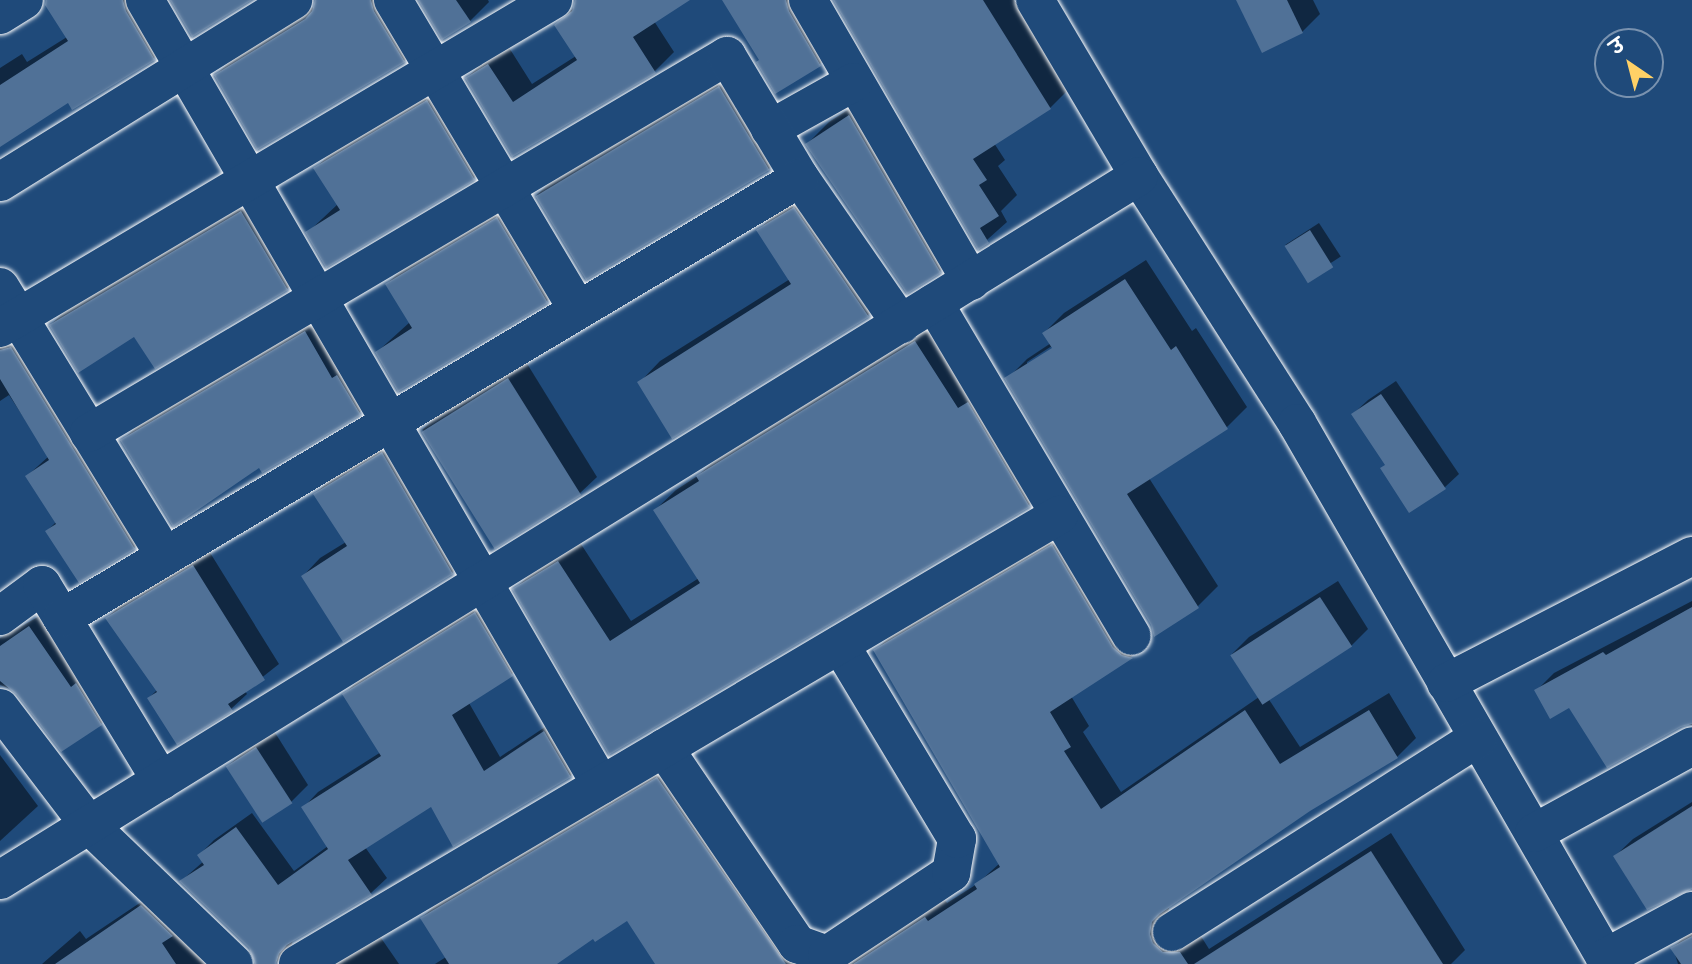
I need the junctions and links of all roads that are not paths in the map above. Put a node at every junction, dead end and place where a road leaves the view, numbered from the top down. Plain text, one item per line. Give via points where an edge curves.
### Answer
1 (24, 0) edge
2 (145, 0) edge
3 (293, 0) edge
4 (393, 0) edge
5 (553, 0) edge
6 (808, 0) edge
7 (1035, 0) edge
8 (0, 15) edge
9 (184, 68) junction
10 (435, 70) junction
11 (853, 82) junction
12 (770, 129) junction
13 (1139, 176) junction
14 (800, 178) junction
15 (250, 180) junction
16 (0, 182) edge
17 (505, 187) junction
18 (971, 281) junction
19 (318, 297) junction
20 (934, 303) junction
21 (578, 310) junction
22 (6, 311) edge
23 (901, 324) junction
24 (390, 422) junction
25 (89, 433) junction
26 (1059, 514) junction
27 (165, 556) junction
28 (1692, 556) edge
29 (483, 582) junction
30 (0, 616) edge
31 (62, 618) junction
32 (1132, 636) dead end
33 (840, 644) junction
34 (1446, 683) junction
35 (0, 708) edge
36 (1478, 738) junction
37 (1692, 746) edge
38 (664, 748) junction
39 (161, 781) junction
40 (601, 785) junction
41 (90, 826) junction
42 (1534, 833) junction
43 (0, 880) edge
44 (1692, 911) edge
45 (1172, 932) dead end
46 (1607, 961) edge
47 (234, 964) edge
48 (298, 964) edge

1 - 8 street
2 - 9 street
3 - 9 street
4 - 10 street
5 - 10 street
6 - 11 street
7 - 13 street
9 - 15 street
9 - 16 street
10 - 15 street
10 - 17 street
11 - 12 street
11 - 18 street
12 - 14 street
12 - 17 street via 727,56
13 - 18 street
13 - 34 street via 1297,423
14 - 21 street
14 - 23 street
15 - 19 street
15 - 22 street
17 - 19 street
17 - 21 street
18 - 20 street
19 - 24 street
19 - 25 street
20 - 23 street
20 - 26 street
21 - 24 street
22 - 25 street
23 - 29 street
24 - 27 street
24 - 29 street
25 - 27 street
26 - 32 street
26 - 33 street
27 - 31 street
28 - 34 street
29 - 39 street
29 - 40 street
30 - 31 street via 42,585
31 - 39 street
33 - 38 street
33 - 38 street via 957,839 951,873 827,955 797,944
34 - 36 street
35 - 41 street
36 - 42 street
36 - 45 street
37 - 42 street
38 - 40 street
39 - 41 street
40 - 48 street
41 - 43 street
41 - 47 street
42 - 46 street
44 - 46 street

